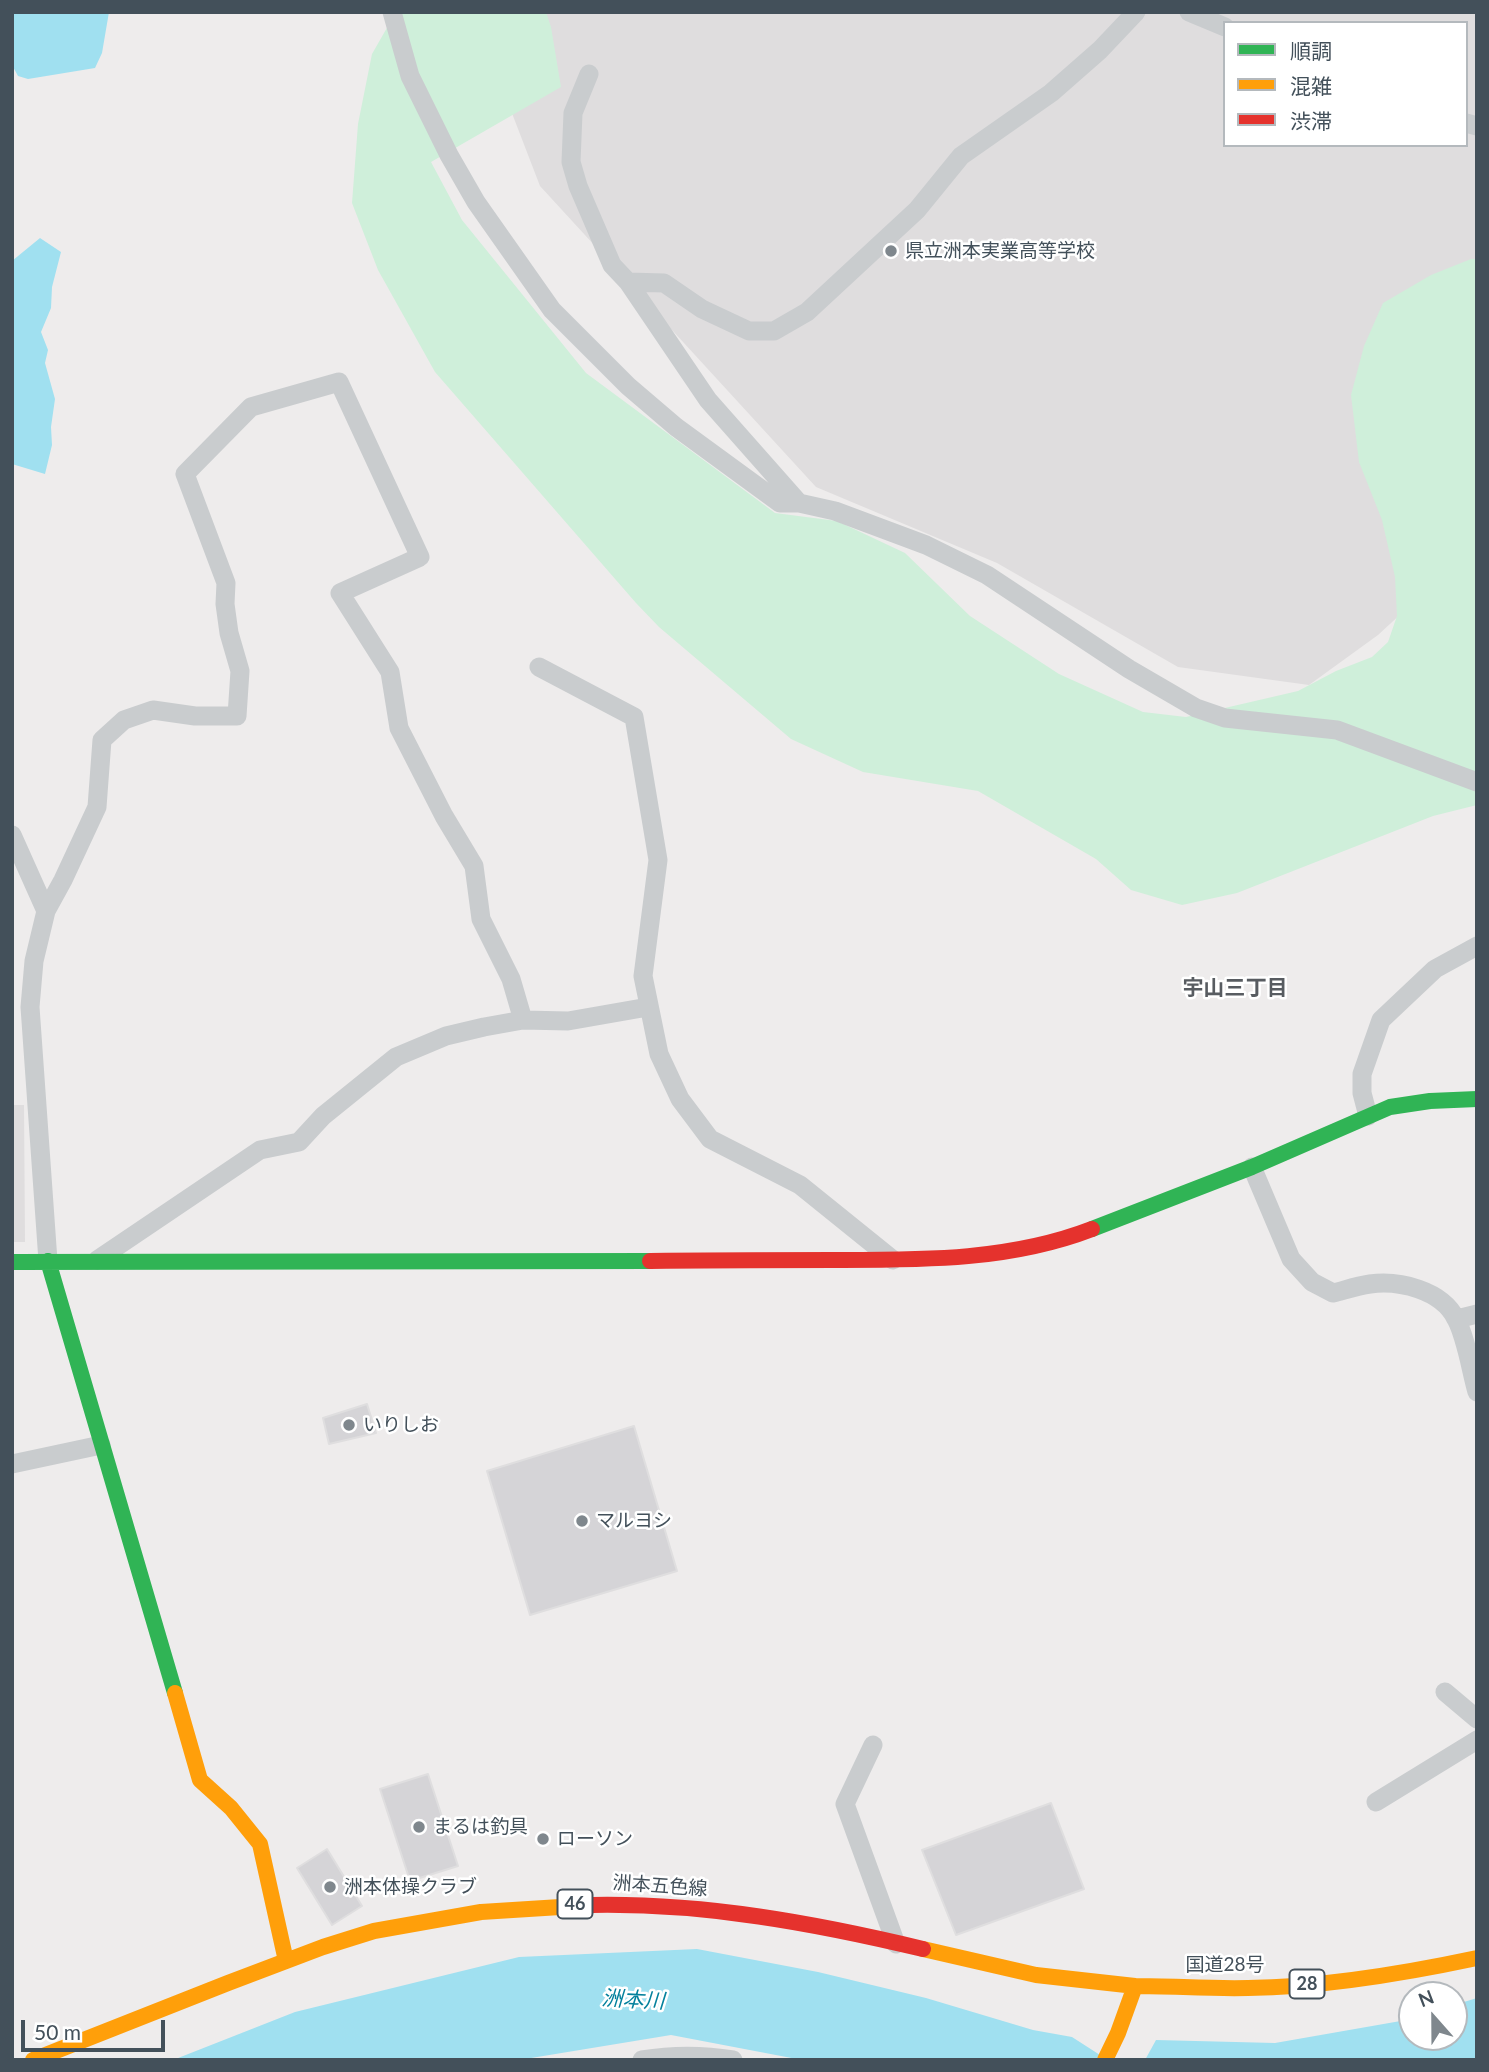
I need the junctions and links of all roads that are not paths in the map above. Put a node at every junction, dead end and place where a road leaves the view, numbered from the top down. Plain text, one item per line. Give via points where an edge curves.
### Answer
1 (392, 12) edge
2 (1136, 12) edge
3 (1189, 12) edge
4 (1223, 26) edge
5 (589, 74) dead end
6 (628, 282) junction
7 (799, 503) junction
8 (539, 667) dead end
9 (1477, 782) edge
10 (12, 835) edge
11 (46, 911) junction
12 (1477, 946) edge
13 (648, 1007) junction
14 (523, 1020) junction
15 (1477, 1099) edge
16 (1367, 1116) junction
17 (1252, 1167) junction
18 (893, 1260) junction
19 (48, 1261) junction
20 (12, 1262) edge
21 (94, 1262) junction
22 (1477, 1314) edge
23 (1457, 1319) junction
24 (1477, 1392) edge
25 (101, 1445) junction
26 (12, 1464) edge
27 (1445, 1692) dead end
28 (1477, 1718) edge
29 (1477, 1740) edge
30 (873, 1745) dead end
31 (1376, 1802) dead end
32 (896, 1944) junction
33 (1477, 1958) edge
34 (286, 1961) junction
35 (1135, 1986) junction
36 (33, 2060) edge
37 (642, 2060) edge
38 (733, 2060) edge
39 (1105, 2060) edge

1 - 7 street via 411,76 449,155 476,202 552,310 676,427 780,503
2 - 6 street via 1051,93 961,156 916,210 807,312 774,331 749,331 664,284
3 - 4 street
5 - 6 street via 573,113 571,162 612,265
6 - 7 street via 708,400
7 - 9 street via 835,511 926,545 987,575 1196,708 1225,718 1337,730
8 - 13 street via 634,717 659,860 643,976
10 - 11 street
11 - 14 street via 97,807 103,740 124,720 153,710 237,716 240,671 229,633 226,583 185,474 251,407 339,382 420,558 340,593 390,672 399,728 474,866 481,919 511,979
11 - 19 street via 34,961 30,1007
12 - 16 street via 1435,969 1381,1020 1362,1074
13 - 14 street via 568,1021
13 - 18 street via 659,1054 680,1099 710,1139 800,1185
14 - 21 street via 446,1036 396,1057 323,1116 299,1142 260,1150
15 - 16 main road via 1407,1104
16 - 17 main road
17 - 18 main road via 1063,1240 985,1256
17 - 23 street via 1291,1259 1312,1282 1332,1293 1371,1284 1405,1285 1446,1304
18 - 21 main road
19 - 20 main road
19 - 21 main road
19 - 25 main road
22 - 23 street
23 - 24 street
25 - 26 street
25 - 34 main road via 200,1780 261,1844
27 - 28 street
29 - 31 street
30 - 32 street via 845,1804
32 - 34 main road, 洲本五色線 / 46 via 748,1914 621,1902 543,1905 441,1918 389,1928
32 - 35 main road, 洲本五色線 / 46 via 1025,1973
33 - 35 main road, 国道28号 / 28 via 1328,1983 1248,1988
34 - 36 main road, 洲本五色線 / 46
35 - 39 main road
37 - 38 street via 672,2056

